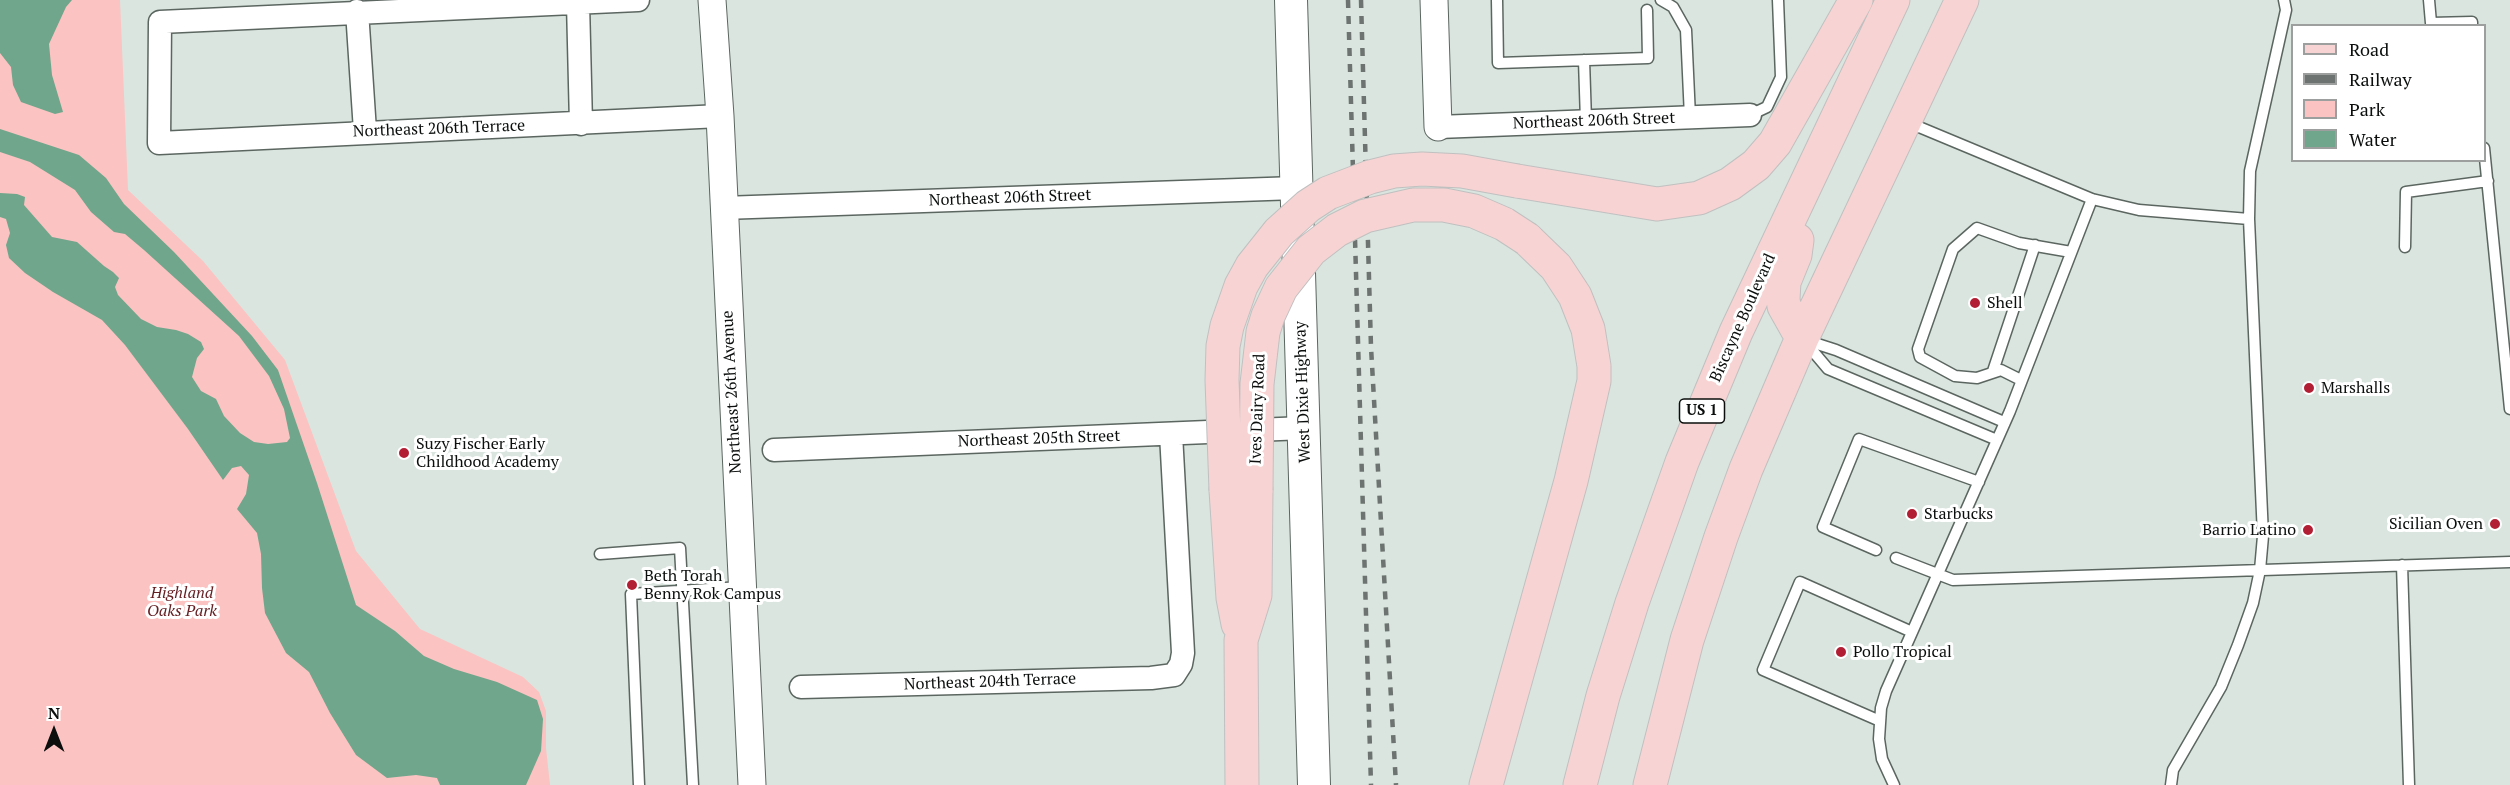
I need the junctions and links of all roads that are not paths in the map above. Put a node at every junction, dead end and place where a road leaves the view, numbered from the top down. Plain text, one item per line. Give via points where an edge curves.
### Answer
1 (638, 0) edge
2 (712, 0) edge
3 (1291, 0) edge
4 (1434, 0) edge
5 (1497, 0) edge
6 (1661, 0) edge
7 (1778, 0) edge
8 (1856, 0) edge
9 (1893, 0) edge
10 (1962, 0) edge
11 (2284, 0) edge
12 (2429, 0) edge
13 (578, 3) junction
14 (1647, 10) dead end
15 (357, 11) junction
16 (2472, 24) edge
17 (1584, 60) junction
18 (1750, 115) joint
19 (720, 116) junction
20 (1690, 117) junction
21 (1586, 121) junction
22 (1904, 121) junction
23 (581, 124) junction
24 (1438, 127) joint
25 (365, 131) junction
26 (2486, 162) edge
27 (2488, 181) junction
28 (1805, 185) junction
29 (1296, 188) junction
30 (2092, 198) junction
31 (723, 208) junction
32 (2249, 219) junction
33 (2035, 246) junction
34 (2406, 247) dead end
35 (2071, 252) junction
36 (1802, 338) junction
37 (1993, 371) junction
38 (2021, 380) junction
39 (2510, 409) edge
40 (2004, 422) junction
41 (1304, 428) junction
42 (1171, 434) junction
43 (1997, 440) junction
44 (774, 450) dead end
45 (1979, 482) junction
46 (1241, 490) junction
47 (1876, 550) dead end
48 (600, 554) dead end
49 (1896, 558) dead end
50 (2510, 562) edge
51 (2402, 565) junction
52 (2260, 570) junction
53 (1937, 575) junction
54 (741, 587) junction
55 (681, 592) junction
56 (1912, 632) junction
57 (801, 687) dead end
58 (1880, 721) junction
59 (639, 785) edge
60 (693, 785) edge
61 (752, 785) edge
62 (1242, 785) edge
63 (1314, 785) edge
64 (1486, 785) edge
65 (1580, 785) edge
66 (1650, 785) edge
67 (1894, 785) edge
68 (2171, 785) edge
69 (2409, 785) edge

1 - 13 street
2 - 19 street, Northeast 26th Avenue
3 - 29 main road, West Dixie Highway
4 - 24 street
5 - 17 lane via 1498,63
6 - 20 lane via 1673,7 1686,30
7 - 18 lane via 1781,77 1767,106
8 - 46 main road, bridge via 1783,131 1761,160 1730,184 1699,198 1670,204 1631,201 1462,171 1422,169 1370,177 1328,193 1308,206 1279,232 1252,266 1227,326 1222,381
9 - 28 main road, Biscayne Boulevard / US 1
10 - 22 main road
11 - 32 lane via 2286,10 2250,171
12 - 16 lane via 2431,22
13 - 15 street
13 - 23 street
14 - 17 lane via 1648,58
15 - 25 street
15 - 25 street, Northeast 206th Terrace via 160,21 159,143
17 - 21 lane
18 - 20 street, Northeast 206th Street
19 - 23 street, Northeast 206th Terrace
19 - 31 street, Northeast 26th Avenue
20 - 21 street, Northeast 206th Street
21 - 24 street, Northeast 206th Street
22 - 30 lane
22 - 36 main road
23 - 25 street, Northeast 206th Terrace
26 - 27 lane
27 - 34 lane via 2406,192
27 - 39 lane
28 - 36 main road via 1795,255 1786,273 1783,299
28 - 65 main road, Biscayne Boulevard / US 1 via 1727,351 1682,462 1625,626
29 - 31 street, Northeast 206th Street
29 - 41 main road, West Dixie Highway
30 - 32 lane via 2139,210
30 - 35 lane
31 - 54 street, Northeast 26th Avenue
32 - 52 lane via 2263,536
33 - 35 lane
33 - 37 lane
33 - 37 lane via 1977,228 1972,231 1953,249 1922,336 1920,357 1936,367 1955,376 1977,378
35 - 38 lane
36 - 40 lane
36 - 43 lane via 1828,369
36 - 66 main road via 1746,469 1708,573
37 - 38 lane via 2001,370
38 - 40 lane
40 - 43 lane
41 - 42 street, Northeast 205th Street
41 - 63 main road, West Dixie Highway
42 - 44 street, Northeast 205th Street
42 - 57 street, Northeast 204th Terrace via 1183,653 1174,675
43 - 45 lane
45 - 47 lane via 1859,439 1823,527
45 - 53 lane
46 - 62 main road via 1233,597 1241,640
46 - 64 main road, Ives Dairy Road, bridge via 1268,316 1281,288 1311,250 1337,230 1365,216 1413,205 1474,211 1527,238 1556,267 1581,308 1592,346 1592,397
48 - 55 lane via 681,548
49 - 53 lane
50 - 51 lane
51 - 52 lane
51 - 69 lane
52 - 53 lane via 1953,580
52 - 68 lane via 2253,603 2221,687 2173,770
53 - 56 lane
54 - 55 lane
54 - 61 street, Northeast 26th Avenue
55 - 59 lane via 631,594
55 - 60 lane
56 - 58 lane via 1886,691
56 - 58 lane via 1800,582 1763,670
58 - 67 lane via 1882,759

